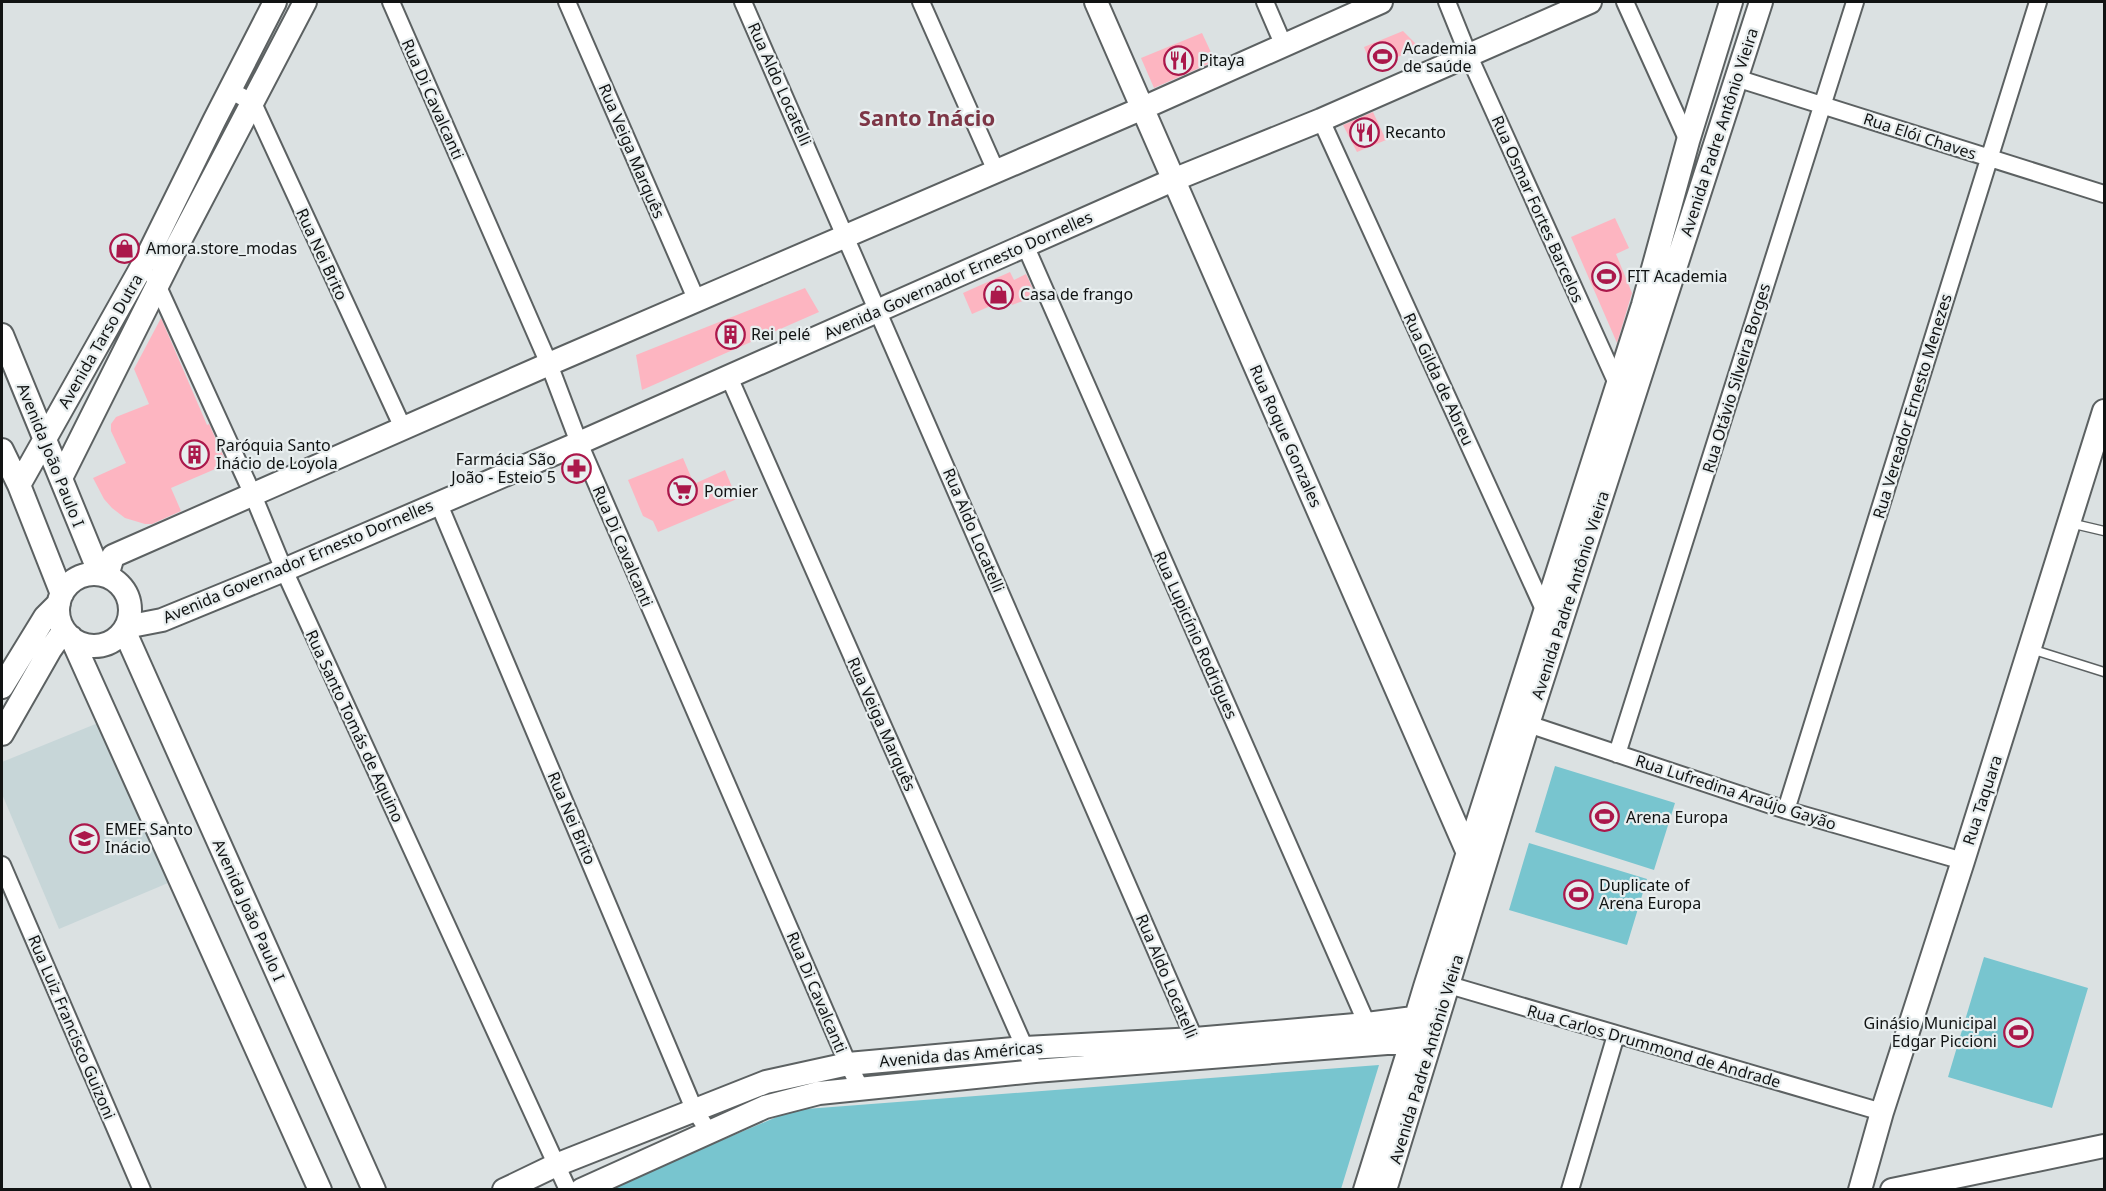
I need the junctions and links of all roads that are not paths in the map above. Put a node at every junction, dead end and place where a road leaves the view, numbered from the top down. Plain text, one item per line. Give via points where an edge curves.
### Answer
1 (275, 2) edge
2 (305, 2) edge
3 (391, 2) edge
4 (567, 2) edge
5 (743, 2) edge
6 (921, 2) edge
7 (1096, 2) edge
8 (1265, 2) edge
9 (1381, 2) edge
10 (1447, 2) edge
11 (1590, 2) edge
12 (1625, 2) edge
13 (1731, 2) edge
14 (1761, 2) edge
15 (1855, 2) edge
16 (2038, 2) edge
17 (1284, 46) junction
18 (1468, 54) junction
19 (1736, 78) junction
20 (230, 90) junction
21 (253, 103) junction
22 (1822, 104) junction
23 (1143, 108) junction
24 (1321, 120) junction
25 (1688, 141) junction
26 (1989, 158) junction
27 (996, 171) junction
28 (1173, 180) junction
29 (2104, 194) edge
30 (846, 235) junction
31 (1024, 245) junction
32 (146, 261) junction
33 (157, 285) junction
34 (696, 301) junction
35 (879, 310) junction
36 (2, 335) edge
37 (549, 364) junction
38 (729, 377) junction
39 (1618, 384) junction
40 (2104, 411) edge
41 (1628, 417) junction
42 (402, 428) junction
43 (45, 437) junction
44 (579, 442) junction
45 (2, 450) edge
46 (61, 478) junction
47 (19, 485) junction
48 (254, 495) junction
49 (438, 502) junction
50 (2070, 523) junction
51 (2104, 531) edge
52 (284, 570) junction
53 (104, 575) junction
54 (60, 598) junction
55 (1545, 612) junction
56 (125, 629) junction
57 (68, 634) junction
58 (1556, 640) junction
59 (2030, 649) junction
60 (2104, 672) edge
61 (2, 687) edge
62 (1519, 723) junction
63 (2, 734) edge
64 (1617, 754) junction
65 (1786, 810) junction
66 (1477, 856) junction
67 (1963, 861) junction
68 (2, 865) edge
69 (1449, 985) junction
70 (1425, 987) junction
71 (1439, 1016) junction
72 (1416, 1017) junction
73 (1367, 1024) junction
74 (1616, 1035) junction
75 (1422, 1040) junction
76 (1025, 1048) junction
77 (1199, 1049) junction
78 (848, 1064) junction
79 (1035, 1071) junction
80 (861, 1089) junction
81 (694, 1109) junction
82 (1882, 1112) junction
83 (709, 1132) junction
84 (2104, 1146) edge
85 (556, 1165) junction
86 (1945, 1184) edge
87 (1921, 1186) edge
88 (142, 1190) edge
89 (320, 1190) edge
90 (374, 1190) edge
91 (504, 1190) edge
92 (568, 1190) edge
93 (581, 1190) edge
94 (1365, 1190) edge
95 (1385, 1190) edge
96 (1570, 1190) edge
97 (1860, 1190) edge
98 (1892, 1190) edge

1 - 20 main road, Avenida Tarso Dutra
2 - 21 main road, Avenida Tarso Dutra
3 - 37 street, Rua Di Cavalcanti
4 - 34 street, Rua Veiga Marquês
5 - 30 street, Rua Aldo Locatelli
6 - 27 street
7 - 23 main road, Rua Roque Gonzales
8 - 17 street
9 - 17 main road
10 - 18 street, Rua Osmar Fortes Barcelos
11 - 18 main road, Avenida Governador Ernesto Dornelles
12 - 25 street
13 - 25 main road, Avenida Padre Antônio Vieira
14 - 19 main road, Avenida Padre Antônio Vieira
15 - 22 street, Rua Otávio Silveira Borges
16 - 26 street, Rua Vereador Ernesto Menezes
17 - 23 main road
18 - 24 main road, Avenida Governador Ernesto Dornelles
18 - 39 street, Rua Osmar Fortes Barcelos
19 - 22 street, Rua Elói Chaves
19 - 41 main road, Avenida Padre Antônio Vieira
20 - 21 street
20 - 32 main road, Avenida Tarso Dutra
21 - 33 main road, Avenida Tarso Dutra
21 - 42 street, Rua Nei Brito
22 - 26 street, Rua Elói Chaves
22 - 64 street, Rua Otávio Silveira Borges
23 - 27 main road
23 - 28 main road, Rua Roque Gonzales
24 - 28 main road, Avenida Governador Ernesto Dornelles
24 - 55 street, Rua Gilda de Abreu
25 - 39 main road, Avenida Padre Antônio Vieira
26 - 29 street, Rua Elói Chaves
26 - 65 street, Rua Vereador Ernesto Menezes
27 - 30 main road
28 - 31 main road, Avenida Governador Ernesto Dornelles
28 - 66 main road, Rua Roque Gonzales
30 - 34 main road
30 - 35 street, Rua Aldo Locatelli
31 - 35 main road, Avenida Governador Ernesto Dornelles
31 - 73 street, Rua Lupicínio Rodrigues
32 - 33 street, Rua Santo Tomás de Aquino
32 - 43 main road, Avenida Tarso Dutra
33 - 46 main road, Avenida Tarso Dutra
33 - 48 street, Rua Santo Tomás de Aquino
34 - 37 main road
35 - 38 main road, Avenida Governador Ernesto Dornelles
35 - 77 street, Rua Aldo Locatelli
36 - 43 main road, Avenida João Paulo I
37 - 42 main road
37 - 44 street, Rua Di Cavalcanti
38 - 44 main road, Avenida Governador Ernesto Dornelles
38 - 76 street, Rua Veiga Marquês
39 - 41 street, Rua Osmar Fortes Barcelos
39 - 55 main road, Avenida Padre Antônio Vieira
40 - 50 main road, Rua Taquara
41 - 58 main road, Avenida Padre Antônio Vieira
42 - 48 main road
43 - 46 main road, Avenida João Paulo I
43 - 47 main road, Avenida Tarso Dutra
44 - 49 main road, Avenida Governador Ernesto Dornelles
44 - 78 street, Rua Di Cavalcanti
45 - 47 main road
46 - 53 main road, Avenida João Paulo I
47 - 54 main road
48 - 52 street, Rua Santo Tomás de Aquino
48 - 53 main road via 112,556
49 - 52 main road, Avenida Governador Ernesto Dornelles
49 - 81 street, Rua Nei Brito
50 - 51 lane
50 - 59 main road, Rua Taquara
52 - 56 main road, Avenida Governador Ernesto Dornelles via 162,620
52 - 85 street, Rua Santo Tomás de Aquino
53 - 54 main road via 82,576 67,586
53 - 56 main road via 123,588 128,597
54 - 57 main road via 58,613
54 - 61 main road
55 - 58 street, Rua Gilda de Abreu
55 - 62 main road, Avenida Padre Antônio Vieira
56 - 57 main road via 109,643 99,645 89,645
56 - 90 main road, Avenida João Paulo I
57 - 63 main road via 50,650
57 - 89 main road
58 - 62 main road, Avenida Padre Antônio Vieira
59 - 60 lane
59 - 67 main road, Rua Taquara
62 - 64 street, Rua Lufredina Araújo Gayão
62 - 66 main road, Avenida Padre Antônio Vieira
64 - 65 street, Rua Lufredina Araújo Gayão
65 - 67 street, Rua Lufredina Araújo Gayão
66 - 69 main road, Avenida Padre Antônio Vieira
66 - 70 main road, Avenida Padre Antônio Vieira
67 - 82 main road, Rua Taquara
68 - 88 street, Rua Luiz Francisco Guizoni
69 - 70 street, Rua Carlos Drummond de Andrade
69 - 71 main road, Avenida Padre Antônio Vieira
69 - 74 street, Rua Carlos Drummond de Andrade
70 - 72 main road, Avenida Padre Antônio Vieira
71 - 72 main road, Avenida das Américas
71 - 75 main road, Avenida Padre Antônio Vieira
72 - 73 main road, Avenida das Américas
72 - 75 main road, Avenida Padre Antônio Vieira
73 - 77 main road, Avenida das Américas
74 - 82 street, Rua Carlos Drummond de Andrade
74 - 96 street
75 - 77 main road, Avenida das Américas
75 - 94 main road, Avenida Padre Antônio Vieira
75 - 95 main road, Avenida Padre Antônio Vieira
76 - 77 main road, Avenida das Américas
76 - 78 main road, Avenida das Américas
76 - 79 street, Rua Veiga Marquês
77 - 79 main road, Avenida das Américas
78 - 80 street, Rua Di Cavalcanti
78 - 81 main road, Avenida das Américas via 766,1082
79 - 80 main road, Avenida das Américas
80 - 83 main road, Avenida das Américas via 819,1093 765,1107
81 - 83 street, Rua Nei Brito
81 - 85 main road, Avenida das Américas
82 - 97 main road, Rua Taquara
83 - 93 main road, Avenida das Américas
84 - 86 main road
85 - 91 main road, Avenida das Américas
85 - 92 street, Rua Santo Tomás de Aquino
86 - 87 main road
87 - 98 main road

